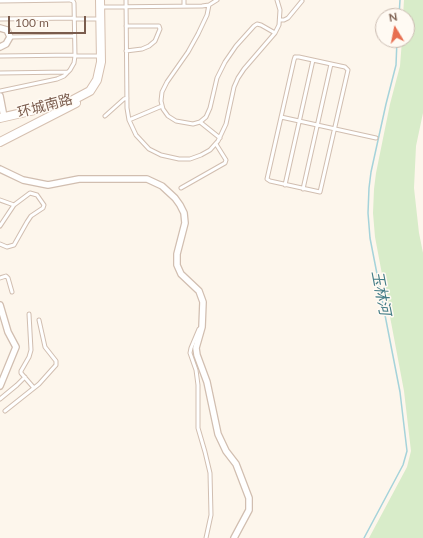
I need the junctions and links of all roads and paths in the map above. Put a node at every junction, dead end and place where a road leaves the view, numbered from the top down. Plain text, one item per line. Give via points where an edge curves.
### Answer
1 (70, 0) edge
2 (126, 0) edge
3 (184, 0) edge
4 (217, 0) edge
5 (277, 0) edge
6 (0, 1) edge
7 (302, 1) dead end
8 (100, 4) edge
9 (209, 5) junction
10 (184, 6) junction
11 (126, 7) junction
12 (74, 18) junction
13 (0, 19) edge
14 (100, 19) junction
15 (280, 20) junction
16 (126, 26) junction
17 (0, 28) edge
18 (275, 33) junction
19 (74, 36) junction
20 (10, 37) junction
21 (0, 47) edge
22 (126, 51) junction
23 (75, 55) junction
24 (0, 56) edge
25 (101, 56) junction
26 (313, 60) junction
27 (331, 64) junction
28 (68, 72) junction
29 (0, 73) edge
30 (0, 91) edge
31 (0, 96) edge
32 (127, 98) junction
33 (162, 106) junction
34 (56, 110) junction
35 (105, 116) dead end
36 (2, 117) edge
37 (281, 117) junction
38 (129, 120) junction
39 (300, 121) junction
40 (200, 122) junction
41 (317, 125) junction
42 (335, 129) junction
43 (220, 138) junction
44 (376, 138) dead end
45 (0, 142) edge
46 (216, 144) junction
47 (0, 169) edge
48 (285, 185) junction
49 (181, 188) dead end
50 (303, 189) junction
51 (0, 200) edge
52 (14, 205) junction
53 (0, 226) edge
54 (0, 244) edge
55 (0, 278) edge
56 (12, 292) dead end
57 (0, 305) edge
58 (29, 314) dead end
59 (39, 320) dead end
60 (202, 327) junction
61 (24, 377) junction
62 (0, 386) edge
63 (34, 388) junction
64 (0, 399) edge
65 (5, 411) dead end
66 (206, 538) edge
67 (234, 538) edge

1 - 6 lane
1 - 12 lane via 74,3
2 - 11 lane
3 - 10 lane
4 - 9 lane
5 - 15 lane
7 - 15 lane via 288,18
8 - 11 lane
8 - 14 main road, 环城南路
9 - 10 lane
9 - 33 lane via 207,15 193,43 164,87
10 - 11 lane
11 - 16 lane
12 - 13 lane
12 - 14 lane
12 - 19 lane
14 - 25 main road, 环城南路
15 - 18 lane
16 - 22 lane
16 - 22 lane via 159,26 160,29 149,46
17 - 20 street via 7,30
18 - 40 lane via 257,24 236,46 221,70 206,118
18 - 43 lane via 238,78
19 - 20 lane
19 - 23 lane
20 - 21 street via 6,44
22 - 32 lane
23 - 24 lane
23 - 25 lane
23 - 28 lane
25 - 34 main road, 环城南路 via 99,74 90,91 75,104
26 - 27 lane
26 - 37 lane via 299,57 294,59
26 - 39 lane
27 - 41 lane
27 - 42 lane via 348,70
28 - 29 lane
28 - 30 lane via 57,79
31 - 36 street
32 - 35 lane
32 - 38 lane
33 - 38 lane
33 - 40 lane via 166,114 176,121 190,124
34 - 36 main road, 环城南路
34 - 45 main road
37 - 39 lane
37 - 48 lane via 267,179
38 - 46 lane via 144,145 167,158 179,160 196,157 206,153
39 - 41 lane
39 - 48 lane
40 - 43 lane
41 - 42 lane
41 - 50 lane
42 - 44 lane
42 - 50 lane via 321,191
43 - 46 lane
46 - 49 lane via 226,163
47 - 60 street via 23,180 48,185 79,179 141,179 162,186 177,200 184,213 185,226 176,261 181,274 200,293 203,302
48 - 50 lane
51 - 52 lane
52 - 53 lane
52 - 54 lane via 30,193 37,195 44,205 31,216 14,245 7,247
55 - 56 lane via 8,278
57 - 62 street via 8,332 16,347
58 - 61 lane via 31,350 21,370
59 - 63 lane via 45,347 57,363
60 - 66 lane via 190,353 198,385 198,428 210,473 211,519
60 - 67 street via 196,352 207,382 216,429 236,464 250,498 249,510
61 - 63 lane
61 - 64 lane
63 - 65 lane

